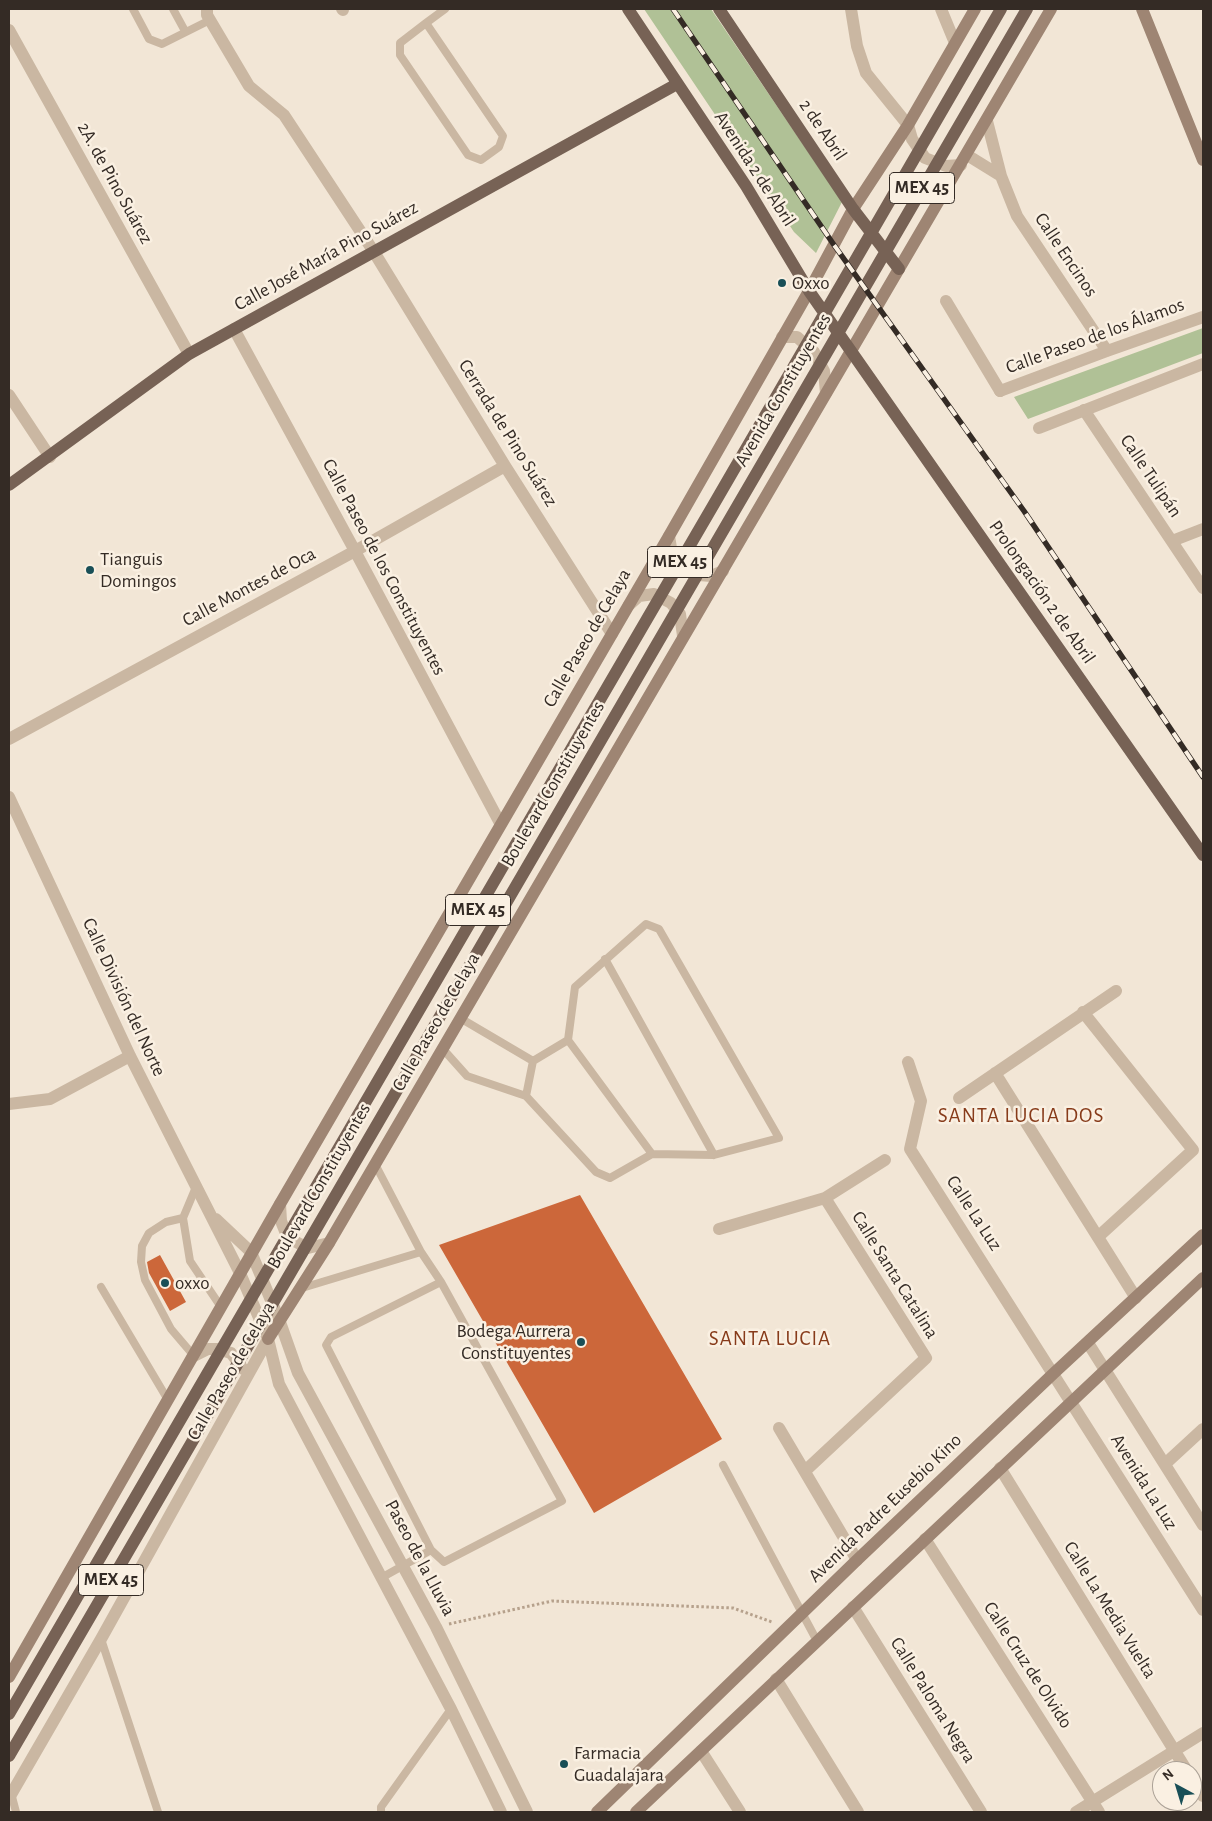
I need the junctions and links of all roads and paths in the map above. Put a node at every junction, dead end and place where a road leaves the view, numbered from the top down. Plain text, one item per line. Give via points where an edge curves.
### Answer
1 (133, 9) edge
2 (173, 9) edge
3 (445, 9) edge
4 (628, 9) edge
5 (719, 9) edge
6 (851, 9) edge
7 (941, 9) edge
8 (974, 9) edge
9 (1001, 9) edge
10 (1027, 9) edge
11 (1051, 9) edge
12 (1142, 9) edge
13 (209, 14) edge
14 (426, 23) junction
15 (9, 30) edge
16 (185, 31) junction
17 (955, 42) junction
18 (677, 84) junction
19 (987, 121) junction
20 (908, 125) junction
21 (964, 160) junction
22 (1203, 160) edge
23 (1002, 176) junction
24 (853, 209) junction
25 (374, 252) junction
26 (899, 269) junction
27 (809, 291) junction
28 (946, 301) dead end
29 (1203, 317) edge
30 (234, 329) junction
31 (782, 338) junction
32 (1107, 350) junction
33 (850, 351) junction
34 (189, 354) junction
35 (1203, 364) edge
36 (826, 393) junction
37 (9, 395) edge
38 (1084, 410) junction
39 (1039, 428) dead end
40 (50, 457) junction
41 (505, 466) junction
42 (9, 485) edge
43 (1203, 529) edge
44 (669, 536) junction
45 (1172, 541) junction
46 (355, 551) junction
47 (723, 571) junction
48 (1203, 588) edge
49 (629, 605) junction
50 (646, 621) joint
51 (612, 634) junction
52 (662, 635) joint
53 (683, 636) junction
54 (9, 739) edge
55 (9, 797) edge
56 (500, 823) junction
57 (1203, 855) edge
58 (605, 960) junction
59 (1116, 991) dead end
60 (1083, 1012) junction
61 (460, 1018) junction
62 (568, 1040) junction
63 (442, 1048) junction
64 (130, 1056) junction
65 (533, 1062) junction
66 (908, 1062) dead end
67 (995, 1073) junction
68 (526, 1096) junction
69 (959, 1098) dead end
70 (9, 1104) edge
71 (652, 1154) junction
72 (714, 1155) junction
73 (885, 1160) dead end
74 (375, 1164) junction
75 (196, 1187) junction
76 (825, 1198) junction
77 (280, 1204) junction
78 (209, 1212) junction
79 (183, 1218) junction
80 (719, 1229) dead end
81 (1203, 1235) edge
82 (1099, 1236) junction
83 (329, 1243) junction
84 (252, 1252) junction
85 (421, 1252) junction
86 (240, 1273) junction
87 (1203, 1278) edge
88 (441, 1282) junction
89 (101, 1287) dead end
90 (301, 1288) junction
91 (1136, 1298) junction
92 (221, 1308) junction
93 (280, 1322) junction
94 (268, 1339) junction
95 (1088, 1343) junction
96 (194, 1356) junction
97 (1105, 1371) junction
98 (1054, 1374) junction
99 (248, 1378) junction
100 (168, 1400) junction
101 (1071, 1402) junction
102 (779, 1428) dead end
103 (1203, 1429) edge
104 (1165, 1464) junction
105 (723, 1465) dead end
106 (1000, 1468) junction
107 (805, 1471) junction
108 (1203, 1525) edge
109 (925, 1539) junction
110 (430, 1550) junction
111 (856, 1560) junction
112 (403, 1566) junction
113 (382, 1578) junction
114 (853, 1607) junction
115 (1203, 1610) edge
116 (802, 1613) junction
117 (436, 1627) junction
118 (786, 1628) junction
119 (101, 1639) junction
120 (817, 1641) junction
121 (10, 1670) edge
122 (776, 1679) junction
123 (450, 1709) junction
124 (9, 1714) edge
125 (1203, 1733) edge
126 (701, 1751) junction
127 (1175, 1751) junction
128 (9, 1756) edge
129 (1182, 1761) edge
130 (10, 1795) edge
131 (1096, 1807) edge
132 (16, 1812) edge
133 (158, 1812) edge
134 (381, 1812) edge
135 (501, 1812) edge
136 (527, 1812) edge
137 (597, 1812) edge
138 (636, 1812) edge
139 (740, 1812) edge
140 (858, 1812) edge
141 (981, 1812) edge
142 (1076, 1812) edge

1 - 16 lane via 149,39 162,44
2 - 16 lane
3 - 14 lane
4 - 18 main road, Avenida 2 de Abril
5 - 24 main road, 2 de Abril
6 - 20 street via 857,46 866,73
7 - 17 street
8 - 17 main road, Calle Paseo de Celaya
9 - 50 main road, Avenida Constituyentes / MEX 45
10 - 52 main road, Avenida Constituyentes / MEX 45
11 - 19 main road, Calle Paseo de Celaya
12 - 22 main road
13 - 16 lane
13 - 25 street, Cerrada de Pino Suárez via 250,86 284,115
14 - 14 lane via 400,43 400,55 468,155 481,160 499,147 503,136
15 - 34 street, 2A. de Pino Suárez
17 - 20 main road, Calle Paseo de Celaya
18 - 25 main road, Calle José María Pino Suárez
18 - 27 main road, Avenida 2 de Abril via 746,186
19 - 21 main road, Calle Paseo de Celaya
19 - 23 street, Calle Encinos
20 - 21 street via 912,139 925,158 946,166
20 - 24 main road, Calle Paseo de Celaya
21 - 23 street
21 - 26 main road, Calle Paseo de Celaya
23 - 32 street, Calle Encinos via 1017,216
24 - 26 main road, 2 de Abril
24 - 27 main road, Calle Paseo de Celaya
25 - 30 main road, Calle José María Pino Suárez
25 - 41 street, Cerrada de Pino Suárez
26 - 33 main road, Calle Paseo de Celaya
27 - 31 main road, Calle Paseo de Celaya
27 - 33 main road, Avenida 2 de Abril
28 - 32 street, Calle Paseo de los Álamos via 1000,391
29 - 32 street, Calle Paseo de los Álamos
30 - 34 main road, Calle José María Pino Suárez
30 - 46 street, Calle Paseo de los Constituyentes
31 - 36 street via 797,337 814,352 824,371
31 - 44 main road, Calle Paseo de Celaya
33 - 36 main road, Calle Paseo de Celaya
33 - 57 main road, Prolongación 2 de Abril
34 - 40 main road, Calle José María Pino Suárez
35 - 38 street
36 - 47 main road, Calle Paseo de Celaya
37 - 40 street
38 - 39 street
38 - 45 street, Calle Tulipán
40 - 42 main road, Calle José María Pino Suárez
41 - 46 street, Calle Montes de Oca
41 - 51 street, Cerrada de Pino Suárez
43 - 45 street
44 - 47 street via 671,548 684,568 710,576
44 - 49 main road, Calle Paseo de Celaya
45 - 48 street, Calle Tulipán
46 - 54 street, Calle Montes de Oca
46 - 56 street, Calle Paseo de los Constituyentes
47 - 53 main road, Calle Paseo de Celaya
49 - 51 main road, Calle Paseo de Celaya
49 - 53 street via 640,596 654,594 671,603 680,614
50 - 124 main road, Boulevard Constituyentes / MEX 45
51 - 56 main road, Calle Paseo de Celaya
52 - 128 main road, Boulevard Constituyentes / MEX 45
53 - 61 main road, Calle Paseo de Celaya
55 - 64 street, Calle División del Norte
56 - 77 main road, Calle Paseo de Celaya
58 - 62 lane via 575,987
58 - 72 lane
58 - 72 lane via 646,924 659,929 779,1138
59 - 60 street
60 - 67 street
60 - 82 street via 1193,1150
61 - 63 main road, Calle Paseo de Celaya
61 - 65 lane
62 - 65 lane
62 - 71 lane
63 - 68 lane via 467,1076
63 - 74 main road, Calle Paseo de Celaya
64 - 70 street via 50,1099
64 - 75 street, Calle División del Norte
65 - 68 lane
66 - 98 street, Calle La Luz via 920,1100 910,1149
67 - 69 street
67 - 82 street
68 - 71 lane via 596,1172 610,1178
71 - 72 lane
73 - 76 street
74 - 83 main road, Calle Paseo de Celaya
74 - 85 lane
75 - 78 street, Calle División del Norte
75 - 79 lane
76 - 80 street
76 - 107 street, Calle Santa Catalina via 926,1358
77 - 83 street via 281,1221 292,1240 308,1248
77 - 84 main road, Calle Paseo de Celaya
78 - 84 street, Calle División del Norte
78 - 86 street, Calle División del Norte
79 - 92 lane via 190,1261
79 - 96 lane via 166,1222 149,1233 142,1246 141,1262 145,1280 171,1329
81 - 91 main road, Avenida Padre Eusebio Kino
82 - 91 street
83 - 90 main road, Calle Paseo de Celaya
84 - 86 main road, Calle Paseo de Celaya
84 - 93 street, Calle División del Norte
85 - 88 lane
85 - 90 lane
86 - 92 main road, Calle Paseo de Celaya
86 - 94 street, Calle División del Norte
87 - 97 main road
88 - 110 lane via 331,1337 326,1345
88 - 110 lane via 562,1501 444,1562
89 - 100 lane
90 - 93 main road, Calle Paseo de Celaya
91 - 95 main road, Avenida Padre Eusebio Kino
92 - 96 main road, Calle Paseo de Celaya
93 - 94 main road, Calle Paseo de Celaya
93 - 112 street, Paseo de la Lluvia via 298,1372
94 - 99 street, Calle Paseo de Celaya
94 - 113 street via 279,1384
95 - 97 street, Avenida La Luz
95 - 98 main road, Avenida Padre Eusebio Kino
96 - 99 street via 208,1349 230,1352
96 - 100 main road, Calle Paseo de Celaya
97 - 101 main road
97 - 104 street, Avenida La Luz
98 - 101 street, Avenida La Luz
98 - 111 main road, Avenida Padre Eusebio Kino
99 - 119 street, Calle Paseo de Celaya
100 - 121 main road, Calle Paseo de Celaya
101 - 106 main road
101 - 115 street, Avenida La Luz
102 - 107 street
103 - 104 street
104 - 108 street, Avenida La Luz
105 - 116 lane
106 - 109 main road
106 - 127 street, Calle La Media Vuelta
107 - 111 street
109 - 114 main road
109 - 131 street, Calle Cruz de Olvido
110 - 112 lane
111 - 116 main road, Avenida Padre Eusebio Kino
112 - 113 lane
112 - 117 street, Paseo de la Lluvia
113 - 123 street
114 - 120 main road
114 - 141 street, Calle Paloma Negra
116 - 118 main road, Avenida Padre Eusebio Kino
116 - 120 lane
117 - 118 path via 552,1601 733,1608
117 - 136 street, Paseo de la Lluvia
118 - 137 main road, Avenida Padre Eusebio Kino
119 - 130 street, Calle Paseo de Celaya
119 - 133 lane
120 - 122 main road
122 - 126 main road
122 - 140 street
123 - 134 lane via 381,1807
123 - 135 street
125 - 127 street
126 - 138 main road
126 - 139 street
127 - 129 street, Calle La Media Vuelta
127 - 131 street
130 - 132 lane
131 - 142 street

